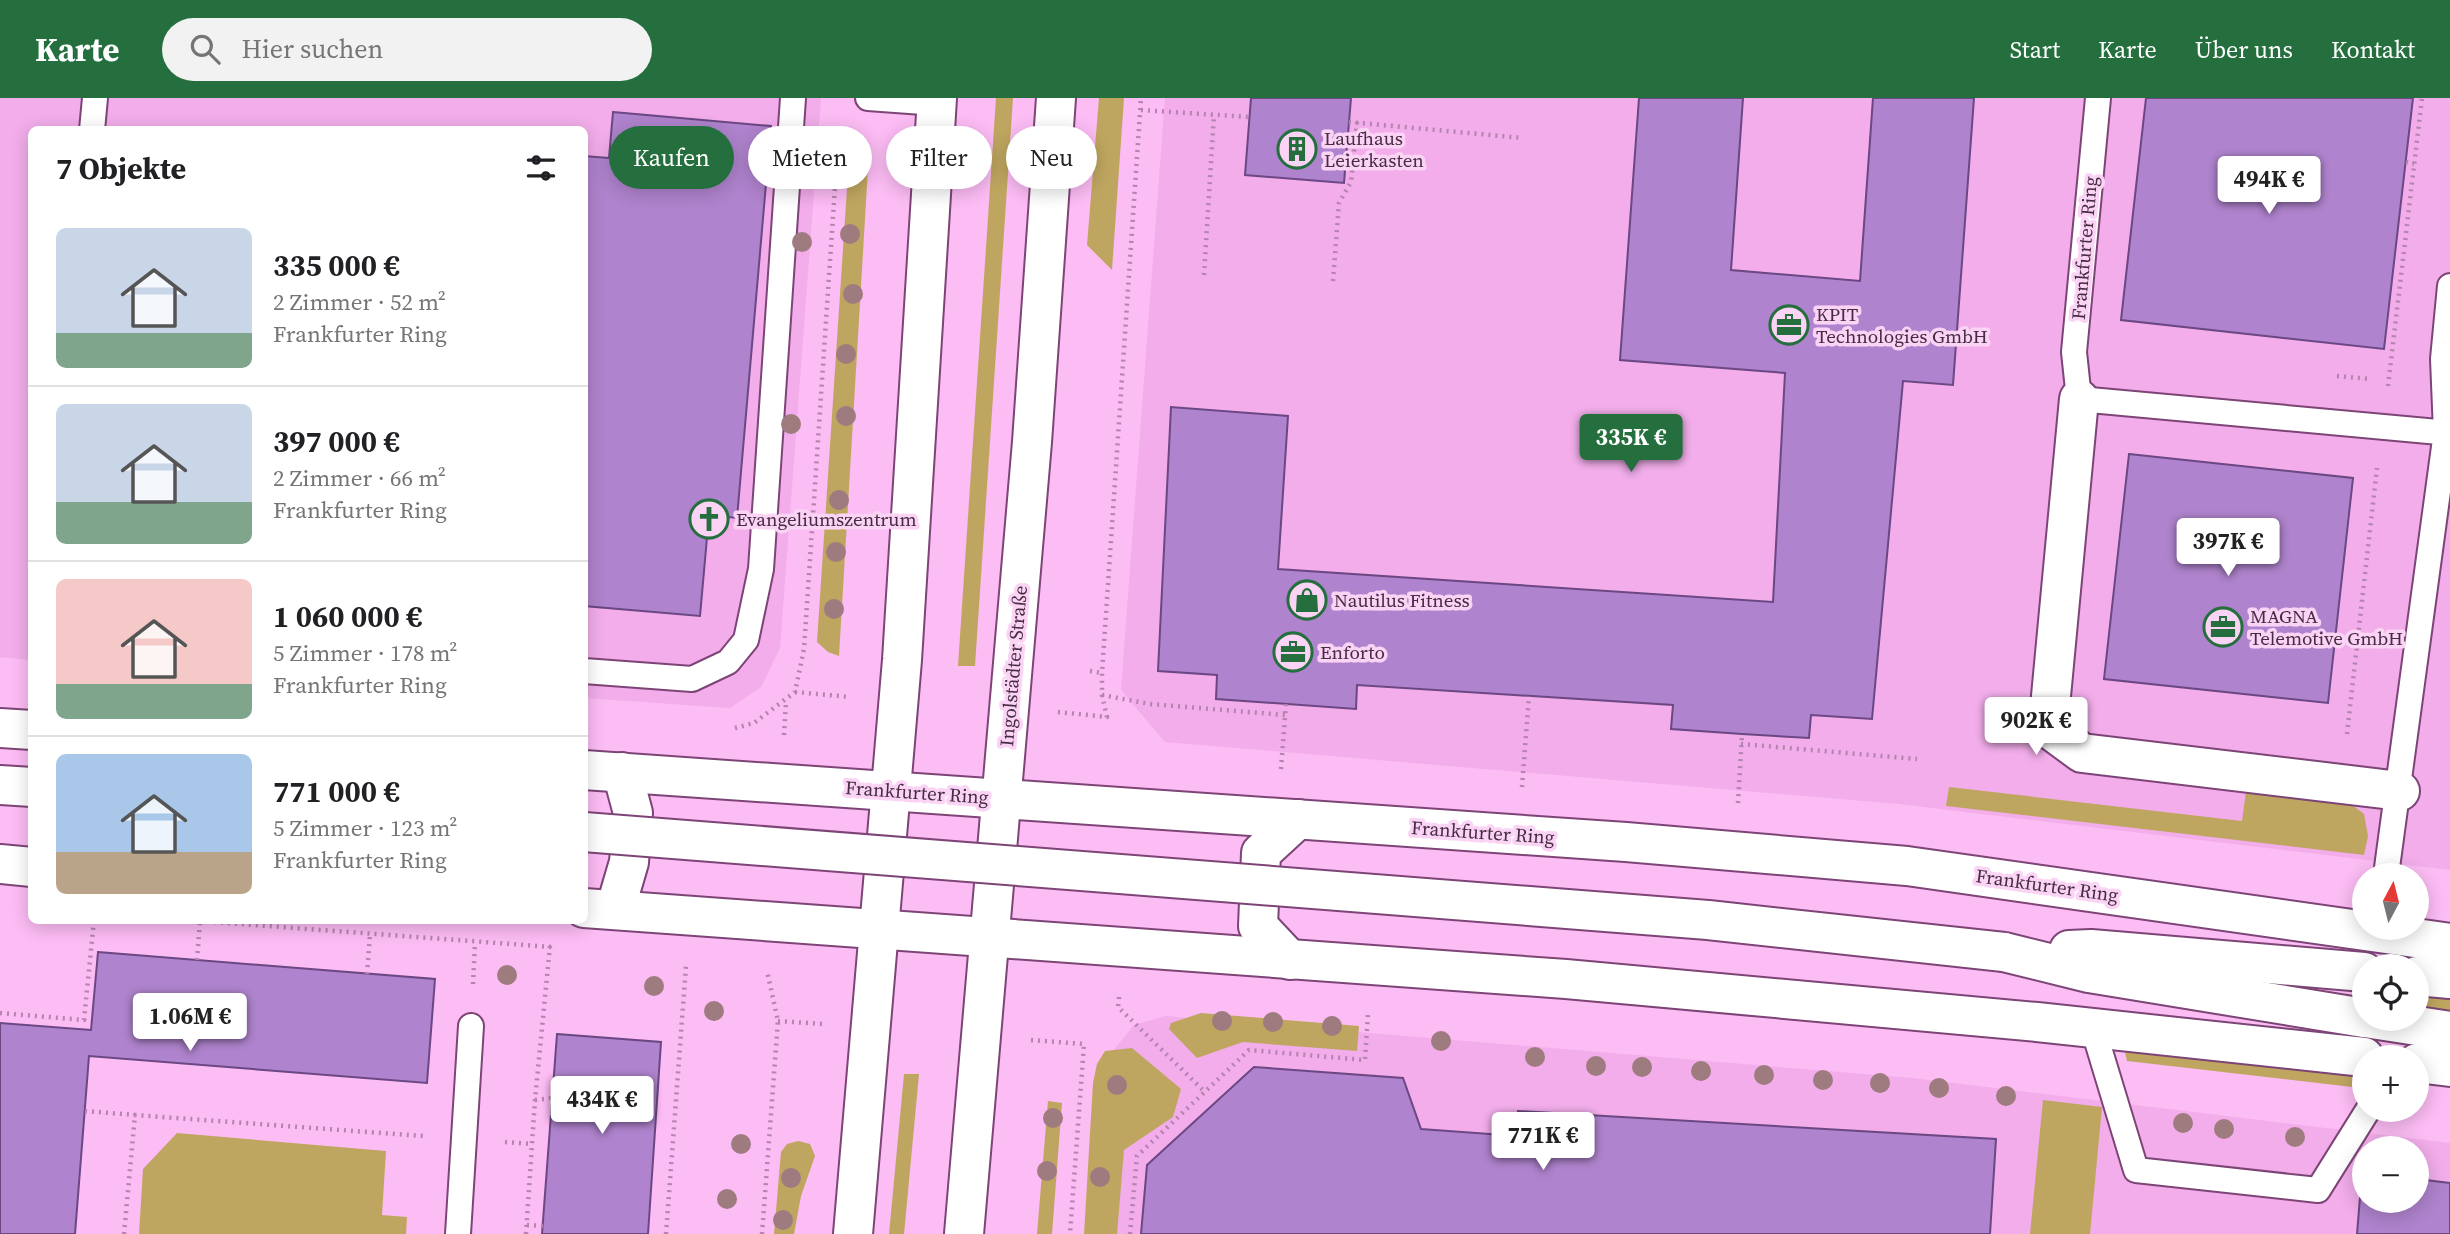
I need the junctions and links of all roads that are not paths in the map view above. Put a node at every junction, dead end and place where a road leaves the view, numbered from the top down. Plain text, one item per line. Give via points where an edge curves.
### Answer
1 (95, 98) edge
2 (793, 98) edge
3 (868, 98) edge
4 (1056, 98) edge
5 (2098, 98) edge
6 (937, 101) edge
7 (92, 126) edge
8 (2450, 286) edge
9 (2079, 399) junction
10 (2448, 433) edge
11 (588, 671) edge
12 (0, 728) edge
13 (28, 730) edge
14 (588, 770) edge
15 (622, 772) junction
16 (0, 785) edge
17 (28, 787) edge
18 (891, 790) junction
19 (2400, 791) junction
20 (1002, 798) junction
21 (1298, 819) junction
22 (588, 832) edge
23 (2388, 863) edge
24 (0, 864) edge
25 (28, 867) edge
26 (600, 909) edge
27 (2352, 926) edge
28 (877, 929) junction
29 (990, 937) junction
30 (2429, 939) edge
31 (2450, 943) edge
32 (2004, 952) junction
33 (1290, 960) junction
34 (2352, 971) edge
35 (2429, 977) edge
36 (2450, 979) edge
37 (2352, 1016) edge
38 (471, 1026) dead end
39 (2093, 1028) junction
40 (2429, 1028) edge
41 (2450, 1031) edge
42 (2352, 1056) edge
43 (2429, 1064) edge
44 (2450, 1067) edge
45 (2360, 1122) edge
46 (458, 1234) edge
47 (853, 1234) edge
48 (964, 1234) edge

1 - 7 lane
2 - 11 lane via 761,569 746,640 728,662 692,679
3 - 6 lane
4 - 20 main road, Ingolstädter Straße
5 - 9 lane, Frankfurter Ring via 2074,352
6 - 18 main road
8 - 10 lane via 2443,359
9 - 10 lane
9 - 19 main road, Frankfurter Ring via 2048,728 2082,753
10 - 19 lane
12 - 13 main road
14 - 15 main road, Frankfurter Ring
15 - 18 main road, Frankfurter Ring
15 - 26 main road via 633,813 629,862
16 - 17 main road
18 - 20 main road, Frankfurter Ring
18 - 28 main road
19 - 23 lane
20 - 21 main road, Frankfurter Ring
20 - 29 main road, Ingolstädter Straße
21 - 27 main road, Frankfurter Ring via 1907,866
21 - 33 main road via 1261,853 1258,926
22 - 32 main road, bridge via 1708,920
24 - 25 main road
26 - 28 main road
28 - 29 main road
28 - 47 main road
29 - 33 main road
29 - 48 main road, Ingolstädter Straße
30 - 31 main road, Frankfurter Ring
32 - 34 main road via 2091,948
32 - 37 main road via 2089,973
33 - 39 main road via 1566,979
35 - 36 main road
38 - 46 lane
39 - 42 main road
39 - 45 lane via 2136,1170 2318,1190
40 - 41 main road
43 - 44 main road

